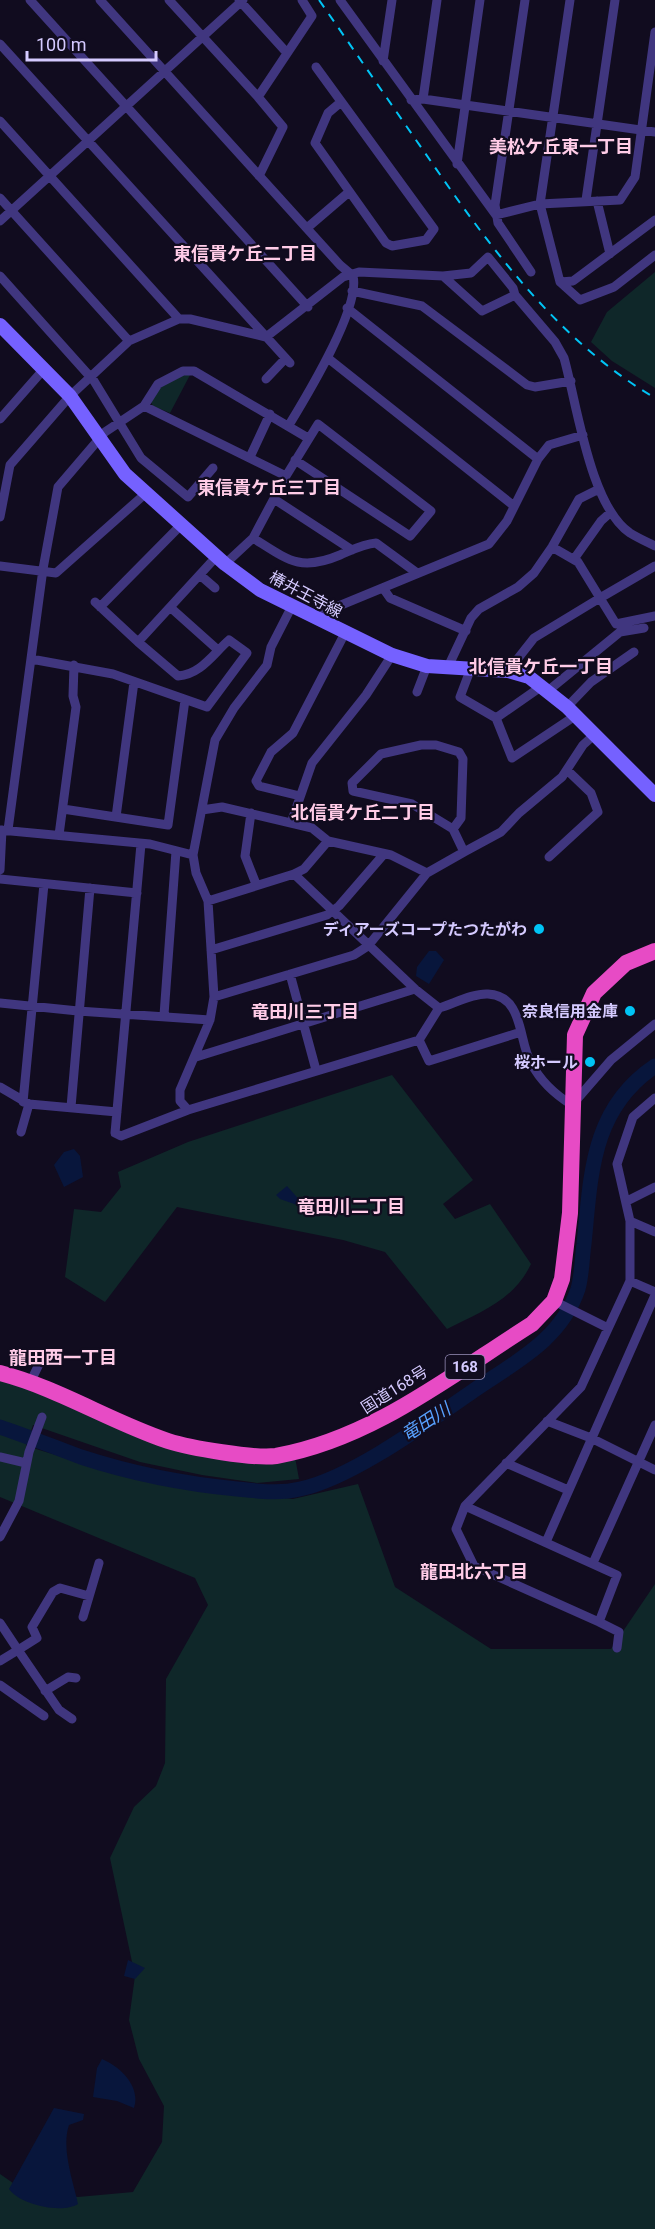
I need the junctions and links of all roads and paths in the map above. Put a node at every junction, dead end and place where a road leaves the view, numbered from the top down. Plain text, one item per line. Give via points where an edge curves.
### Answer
1 (30, 0) edge
2 (100, 0) edge
3 (169, 0) edge
4 (302, 0) edge
5 (340, 0) edge
6 (392, 0) edge
7 (437, 0) edge
8 (480, 0) edge
9 (525, 0) edge
10 (570, 0) edge
11 (615, 0) edge
12 (241, 1) edge
13 (655, 32) edge
14 (203, 38) junction
15 (0, 44) edge
16 (287, 53) junction
17 (383, 61) junction
18 (316, 67) dead end
19 (165, 74) junction
20 (258, 97) junction
21 (423, 99) junction
22 (411, 100) junction
23 (341, 102) junction
24 (465, 105) junction
25 (127, 107) junction
26 (509, 111) junction
27 (552, 118) junction
28 (0, 121) edge
29 (597, 124) junction
30 (641, 130) junction
31 (655, 132) edge
32 (88, 140) junction
33 (457, 164) junction
34 (50, 176) junction
35 (259, 176) junction
36 (349, 192) junction
37 (0, 198) edge
38 (586, 200) junction
39 (597, 201) junction
40 (540, 204) junction
41 (11, 211) junction
42 (496, 215) junction
43 (655, 220) edge
44 (0, 221) edge
45 (307, 228) junction
46 (610, 254) junction
47 (655, 255) edge
48 (531, 272) dead end
49 (0, 276) edge
50 (353, 276) junction
51 (443, 276) junction
52 (560, 282) junction
53 (352, 291) junction
54 (515, 295) junction
55 (308, 307) junction
56 (347, 308) junction
57 (178, 319) junction
58 (0, 325) edge
59 (266, 337) junction
60 (129, 341) junction
61 (329, 359) junction
62 (44, 369) junction
63 (90, 376) junction
64 (266, 379) dead end
65 (571, 381) junction
66 (70, 396) junction
67 (144, 406) junction
68 (270, 414) junction
69 (0, 419) edge
70 (118, 423) junction
71 (289, 425) junction
72 (583, 435) junction
73 (100, 437) junction
74 (308, 438) junction
75 (250, 457) junction
76 (538, 459) junction
77 (295, 460) junction
78 (213, 468) dead end
79 (286, 476) junction
80 (598, 489) junction
81 (145, 494) junction
82 (274, 499) junction
83 (514, 506) junction
84 (612, 512) junction
85 (0, 517) edge
86 (180, 526) junction
87 (253, 538) junction
88 (655, 546) edge
89 (552, 548) junction
90 (352, 550) junction
91 (574, 559) junction
92 (220, 561) junction
93 (0, 566) edge
94 (655, 566) edge
95 (43, 570) junction
96 (417, 573) junction
97 (200, 575) junction
98 (215, 588) dead end
99 (383, 588) junction
100 (600, 598) junction
101 (292, 606) junction
102 (171, 608) junction
103 (655, 616) edge
104 (318, 619) junction
105 (644, 628) dead end
106 (466, 631) junction
107 (345, 633) junction
108 (138, 642) junction
109 (218, 650) junction
110 (634, 652) dead end
111 (392, 655) junction
112 (31, 659) junction
113 (74, 665) junction
114 (427, 666) junction
115 (448, 668) junction
116 (471, 668) junction
117 (508, 671) junction
118 (134, 682) junction
119 (546, 688) junction
120 (417, 692) dead end
121 (184, 700) junction
122 (571, 711) junction
123 (496, 718) junction
124 (593, 736) junction
125 (567, 770) junction
126 (655, 795) edge
127 (300, 796) junction
128 (63, 809) junction
129 (202, 810) junction
130 (251, 813) junction
131 (116, 817) junction
132 (291, 823) junction
133 (3, 830) edge
134 (453, 830) junction
135 (59, 835) junction
136 (328, 841) junction
137 (141, 844) junction
138 (176, 851) junction
139 (464, 852) junction
140 (384, 854) junction
141 (193, 855) junction
142 (549, 857) dead end
143 (0, 870) edge
144 (427, 873) junction
145 (294, 874) junction
146 (0, 879) edge
147 (44, 884) junction
148 (255, 884) junction
149 (90, 888) junction
150 (136, 893) junction
151 (208, 901) junction
152 (332, 912) junction
153 (368, 946) junction
154 (211, 950) junction
155 (655, 951) edge
156 (290, 974) junction
157 (415, 989) junction
158 (214, 996) junction
159 (0, 1003) edge
160 (32, 1007) junction
161 (439, 1008) junction
162 (78, 1011) junction
163 (125, 1014) junction
164 (164, 1015) junction
165 (210, 1020) junction
166 (303, 1024) junction
167 (655, 1024) edge
168 (521, 1032) junction
169 (419, 1040) junction
170 (196, 1057) junction
171 (316, 1070) junction
172 (0, 1087) edge
173 (655, 1098) edge
174 (26, 1103) junction
175 (572, 1106) junction
176 (71, 1107) junction
177 (188, 1110) junction
178 (117, 1112) junction
179 (21, 1131) dead end
180 (655, 1188) edge
181 (627, 1201) junction
182 (630, 1221) junction
183 (655, 1232) edge
184 (630, 1281) junction
185 (655, 1294) edge
186 (558, 1304) junction
187 (608, 1328) junction
188 (41, 1360) dead end
189 (0, 1373) edge
190 (30, 1383) junction
191 (42, 1417) dead end
192 (547, 1421) junction
193 (655, 1425) edge
194 (591, 1438) junction
195 (0, 1457) edge
196 (638, 1461) junction
197 (26, 1462) junction
198 (506, 1463) junction
199 (655, 1470) edge
200 (568, 1490) junction
201 (465, 1506) junction
202 (0, 1537) edge
203 (546, 1542) junction
204 (99, 1563) dead end
205 (593, 1563) junction
206 (89, 1596) junction
207 (83, 1617) dead end
208 (599, 1622) junction
209 (0, 1623) edge
210 (617, 1648) dead end
211 (18, 1650) junction
212 (0, 1661) edge
213 (76, 1678) dead end
214 (0, 1685) edge
215 (45, 1691) junction
216 (44, 1716) dead end
217 (72, 1719) dead end

1 - 25 street
2 - 19 street
3 - 14 street
4 - 16 street via 312,16
5 - 17 street
6 - 17 street
7 - 21 street
8 - 24 street
9 - 26 street
10 - 27 street
11 - 29 street
12 - 14 street
12 - 16 street
13 - 30 street
14 - 19 street
14 - 20 street
15 - 32 street
16 - 20 street
17 - 22 street
18 - 23 street
19 - 25 street
19 - 35 street
20 - 35 street via 283,127
21 - 22 street
21 - 24 street
22 - 33 street
23 - 36 street via 328,113 315,144
23 - 36 street via 434,230 426,240 393,246 386,243
24 - 26 street
24 - 33 street
25 - 32 street
25 - 55 street
26 - 27 street
26 - 42 street
27 - 29 street
27 - 40 street
28 - 34 street
29 - 30 street
29 - 38 street
30 - 31 street
30 - 39 street via 635,177 623,198
32 - 34 street
32 - 59 street
33 - 42 street
34 - 41 street
34 - 57 street
35 - 45 street
36 - 45 street
37 - 41 street
38 - 39 street
38 - 40 street
39 - 46 street
40 - 42 street
40 - 52 street
41 - 44 street
41 - 60 street
42 - 48 street
43 - 46 street
45 - 50 street
46 - 52 street via 573,281
47 - 52 street via 614,286 580,300
49 - 63 street
50 - 51 street via 359,272
50 - 53 street
50 - 55 street via 343,277
51 - 54 street via 482,311
51 - 54 street via 471,273 488,257
53 - 56 street
53 - 65 street via 422,306 527,385
54 - 65 street via 555,342
55 - 59 street
56 - 61 street
56 - 76 street
57 - 59 street
57 - 60 street
58 - 62 main road, 椿井王寺線
59 - 64 street via 287,361
60 - 63 street
61 - 71 street
61 - 83 street
62 - 66 main road, 椿井王寺線
62 - 69 street
63 - 66 street
63 - 70 street
65 - 72 street
66 - 73 main road, 椿井王寺線
66 - 85 street via 10,465
67 - 68 street via 166,378 194,370
67 - 70 street
67 - 75 street
68 - 71 street
68 - 75 street
70 - 73 street
70 - 78 street via 141,458 188,497
71 - 74 street
72 - 76 street via 549,445
72 - 80 street
73 - 81 main road, 椿井王寺線 via 113,460
73 - 95 street via 58,487
74 - 77 street
74 - 77 street via 318,424 431,511 410,536
75 - 79 street
76 - 83 street
77 - 79 street
79 - 82 street
80 - 84 street
80 - 89 street via 579,499
81 - 86 main road, 椿井王寺線
81 - 95 street via 56,573
82 - 87 street
82 - 90 street
83 - 96 street via 489,544
84 - 88 street via 629,533
84 - 91 street
86 - 92 main road, 椿井王寺線
86 - 108 street via 97,605
87 - 90 street via 304,564 320,563
87 - 92 street
89 - 91 street
89 - 106 street via 518,588 478,609
90 - 96 street via 376,543
91 - 100 street
92 - 97 street
92 - 101 main road, 椿井王寺線 via 260,590
93 - 95 street
94 - 100 street
95 - 112 street
96 - 99 street
97 - 98 street
97 - 102 street
99 - 104 street via 329,610
99 - 106 street via 390,598
100 - 103 street via 615,624
100 - 117 street via 534,638
101 - 104 main road, 椿井王寺線
101 - 129 street via 271,647 267,665 214,740
102 - 108 street
102 - 109 street
104 - 107 main road, 椿井王寺線
105 - 119 street via 620,633
106 - 115 street
107 - 111 main road, 椿井王寺線
107 - 127 street via 293,732 271,752 256,781 260,786
108 - 109 street via 178,676 192,675
109 - 121 street via 229,640 247,653 207,707
110 - 122 street via 591,682
111 - 114 main road, 椿井王寺線
111 - 127 street via 312,763
112 - 113 street
112 - 133 street
113 - 118 street
113 - 128 street via 76,707
114 - 115 main road, 椿井王寺線
114 - 120 street
115 - 116 main road, 椿井王寺線
116 - 117 main road, 椿井王寺線
116 - 123 street via 460,697
117 - 119 main road, 椿井王寺線 via 529,677
118 - 121 street
118 - 131 street
119 - 122 main road, 椿井王寺線
119 - 123 street
121 - 131 street via 168,825
122 - 123 street via 512,758
122 - 124 main road, 椿井王寺線
124 - 125 street
124 - 126 main road, 椿井王寺線
125 - 139 street via 501,832
125 - 142 street via 591,793 598,812
127 - 132 street
128 - 131 street
128 - 135 street
129 - 130 street via 222,807
129 - 141 street
130 - 132 street
130 - 148 street via 245,856
132 - 136 street via 312,828
133 - 135 street
133 - 143 street
134 - 134 street via 461,818 463,759 459,752 421,745 381,754 352,783 353,791 412,804
134 - 139 street
135 - 137 street
136 - 140 street
136 - 145 street
137 - 138 street
137 - 150 street
138 - 141 street
138 - 164 street
139 - 144 street
140 - 144 street
140 - 152 street
141 - 151 street
144 - 153 street
145 - 148 street
145 - 152 street
146 - 147 street
147 - 149 street
147 - 160 street
148 - 151 street
149 - 150 street
149 - 162 street
150 - 163 street
151 - 154 street
152 - 153 street
152 - 154 street
153 - 156 street via 354,955
153 - 157 street
154 - 158 street
155 - 175 highway, 国道168号 / 168 via 626,963 594,993 575,1035
156 - 158 street
156 - 166 street
157 - 161 street
157 - 166 street
158 - 165 street
159 - 160 street
160 - 162 street
160 - 174 street
161 - 168 street via 487,994 494,996 511,1006
161 - 169 street
162 - 163 street
162 - 176 street
163 - 164 street
163 - 178 street
164 - 165 street
165 - 170 street
166 - 170 street
166 - 171 street
167 - 175 street via 611,1060
168 - 169 street via 429,1061
168 - 175 street via 538,1076 551,1092
169 - 171 street
170 - 177 street via 180,1090 180,1101
171 - 177 street
172 - 174 street
173 - 181 street via 633,1118 617,1164
174 - 176 street
174 - 179 street
175 - 186 highway, 国道168号 / 168 via 570,1213
176 - 178 street
177 - 178 street via 121,1136 115,1133
180 - 181 street
181 - 182 street
182 - 183 street
182 - 184 street
184 - 185 street
184 - 187 street
185 - 194 street
186 - 187 street
186 - 190 highway, 国道168号 / 168 via 369,1427 273,1456 206,1450 168,1440
187 - 192 street via 581,1387
188 - 190 street
189 - 190 highway, 国道168号 / 168
191 - 197 street
192 - 194 street
192 - 198 street
193 - 196 street
194 - 196 street
194 - 200 street
195 - 197 street
196 - 199 street
196 - 205 street
197 - 202 street via 19,1501
198 - 200 street
198 - 201 street
200 - 203 street
201 - 203 street
201 - 208 street via 456,1529 474,1566
203 - 205 street
204 - 206 street
205 - 208 street via 617,1575
206 - 207 street
206 - 211 street via 60,1588 53,1592 32,1627 37,1638
208 - 210 street via 620,1632
209 - 211 street
211 - 212 street
211 - 215 street
213 - 215 street via 68,1677
214 - 216 street
215 - 217 street via 59,1710

